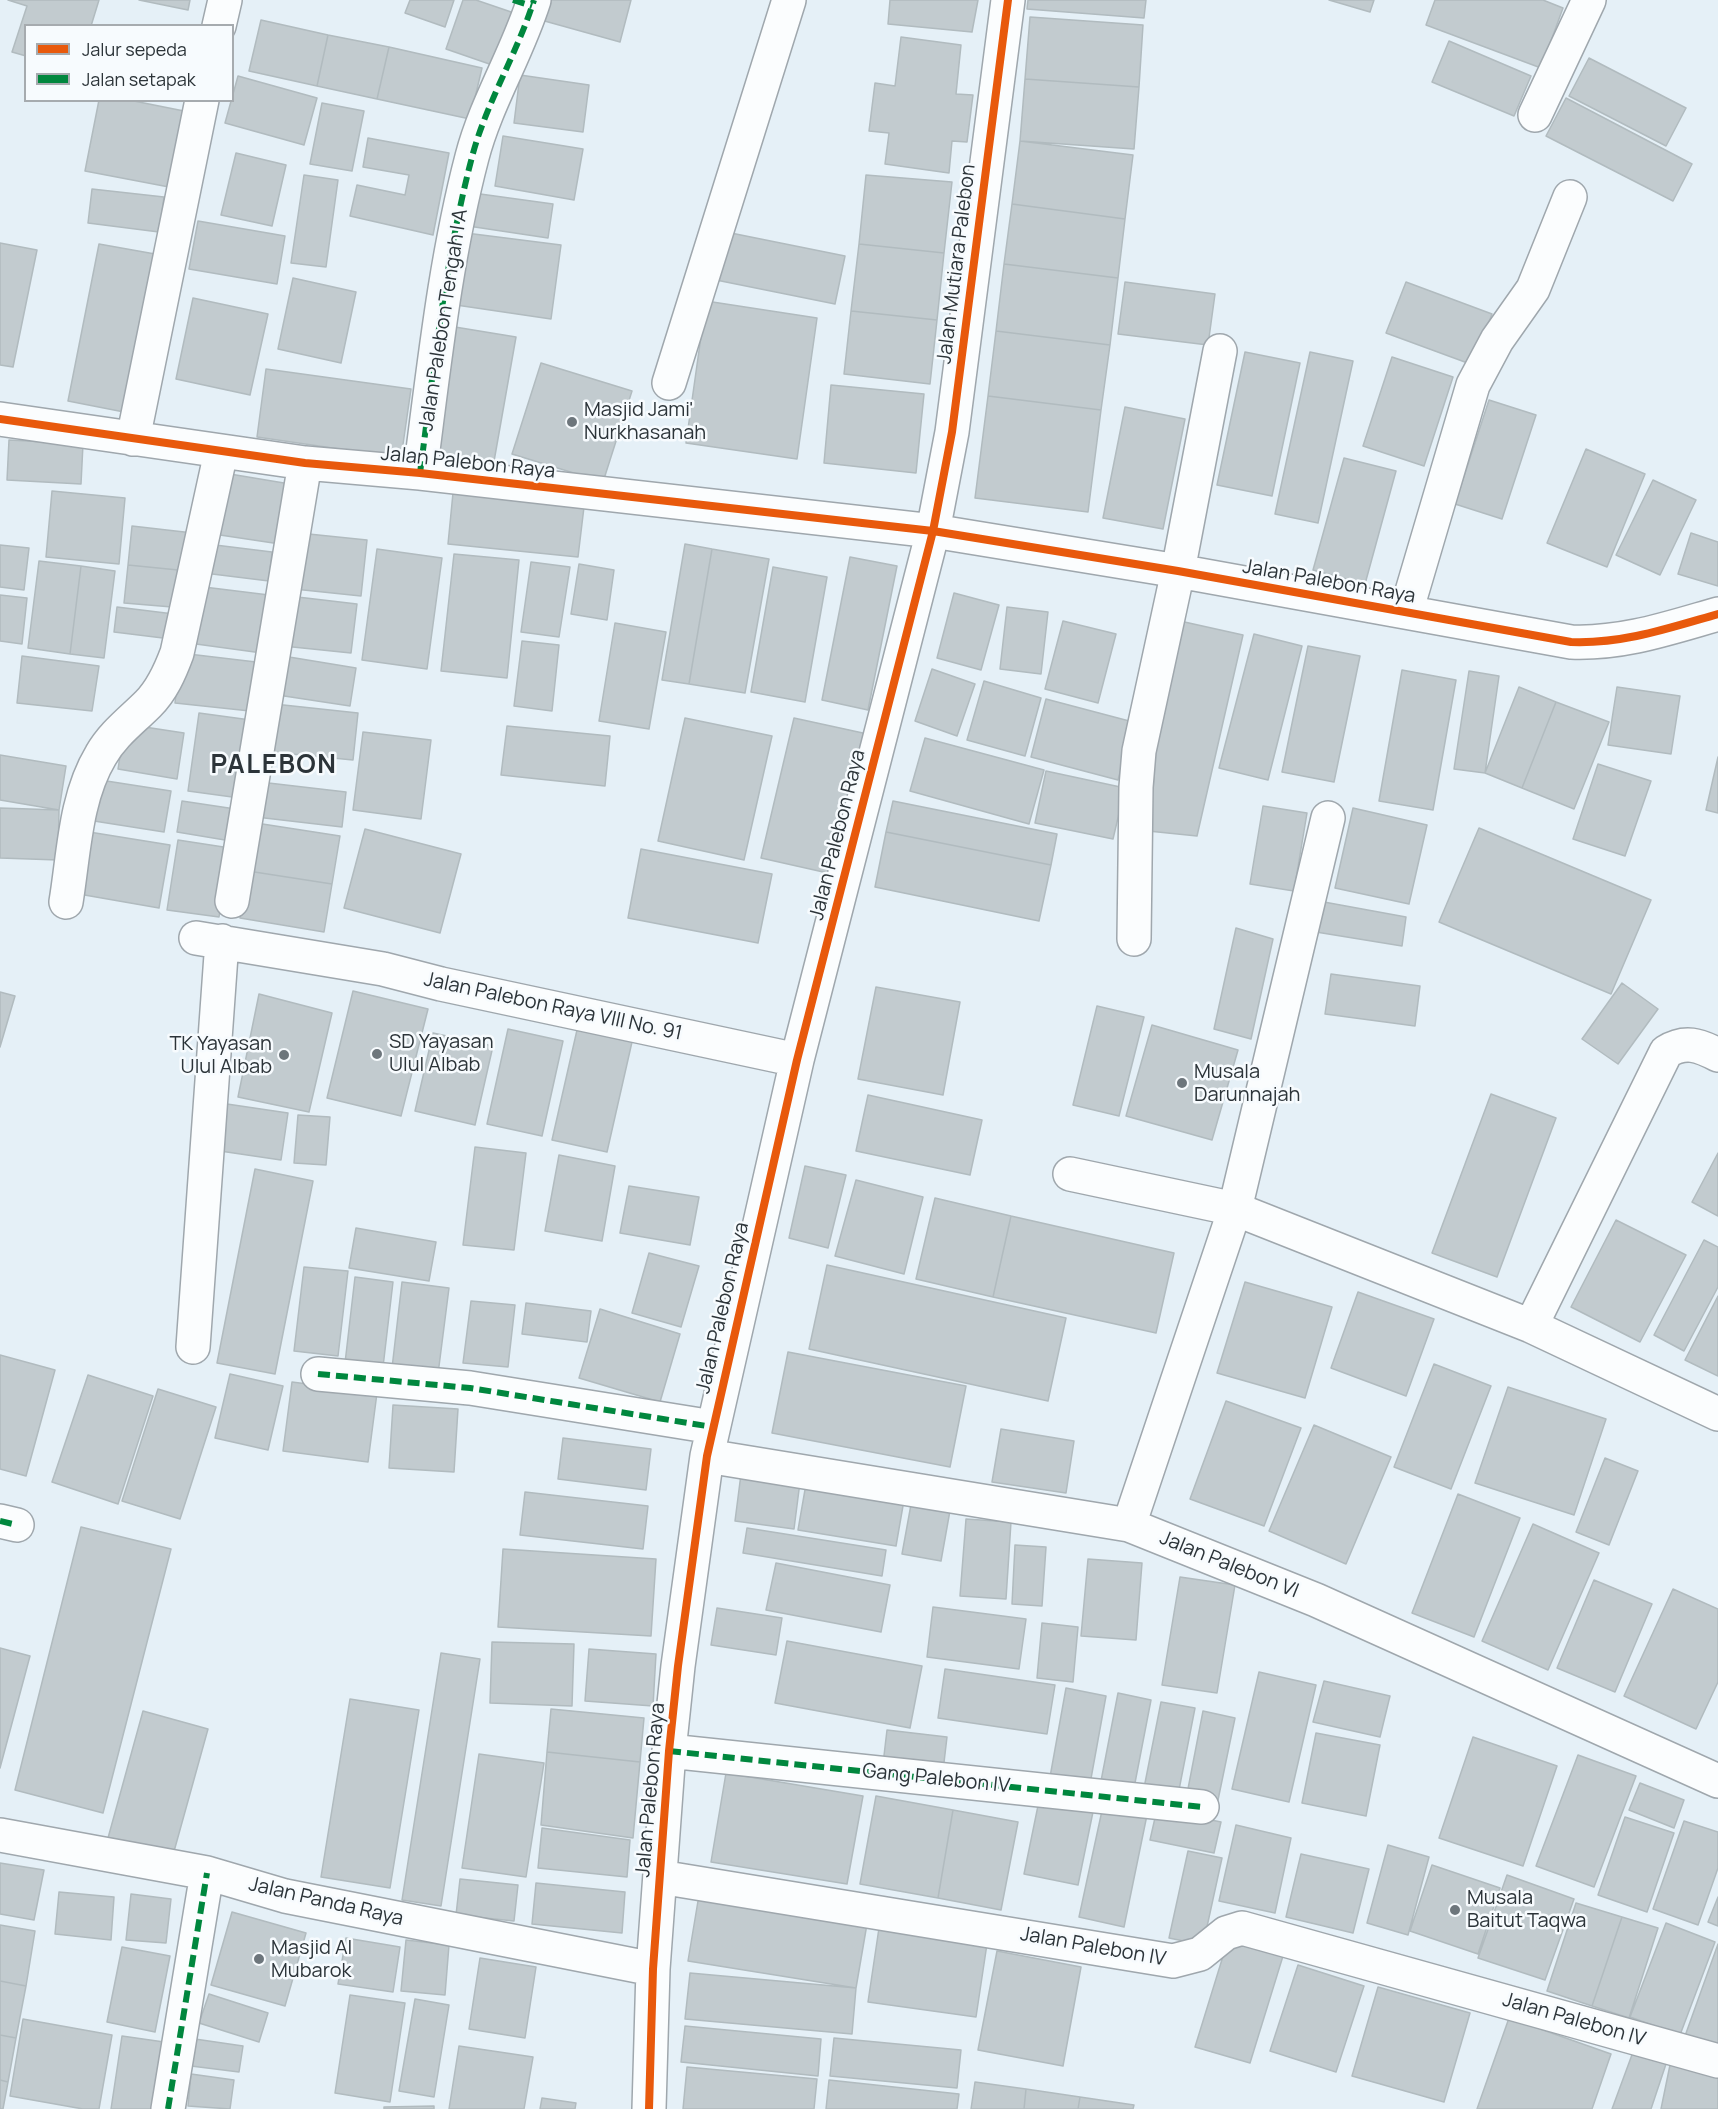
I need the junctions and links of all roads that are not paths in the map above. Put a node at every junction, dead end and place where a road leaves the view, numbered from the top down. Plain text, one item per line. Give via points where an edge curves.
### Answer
1 (225, 0) edge
2 (789, 0) edge
3 (1008, 0) edge
4 (1589, 0) edge
5 (526, 2) edge
6 (219, 24) edge
7 (202, 102) edge
8 (1535, 115) dead end
9 (1570, 197) dead end
10 (1220, 351) dead end
11 (669, 383) dead end
12 (0, 420) edge
13 (132, 439) junction
14 (220, 452) junction
15 (306, 463) junction
16 (420, 473) junction
17 (933, 531) junction
18 (1178, 571) junction
19 (1406, 612) junction
20 (1718, 614) edge
21 (1328, 818) dead end
22 (232, 901) dead end
23 (66, 902) dead end
24 (1134, 939) dead end
25 (1718, 1054) edge
26 (797, 1060) junction
27 (1070, 1174) dead end
28 (1235, 1209) junction
29 (1531, 1326) junction
30 (193, 1347) dead end
31 (318, 1374) dead end
32 (1718, 1414) edge
33 (710, 1441) junction
34 (1129, 1525) junction
35 (669, 1751) junction
36 (1718, 1781) edge
37 (1202, 1807) dead end
38 (0, 1835) edge
39 (207, 1873) junction
40 (660, 1877) junction
41 (653, 1969) junction
42 (1718, 2061) edge
43 (168, 2109) edge
44 (649, 2109) edge

1 - 6 street
2 - 11 street
3 - 17 street, Jalan Mutiara Palebon via 952,432
4 - 8 street
5 - 16 street, Jalan Palebon Tengah I A via 472,156 447,272
7 - 13 street
9 - 19 street via 1533,290 1497,340 1473,385
10 - 18 street
12 - 13 street, Jalan Palebon Raya
13 - 14 street, Jalan Palebon Raya
14 - 15 street, Jalan Palebon Raya
14 - 23 street via 177,653 167,679 149,703 124,725 101,754 83,792
15 - 16 street, Jalan Palebon Raya
15 - 22 street
16 - 17 street, Jalan Palebon Raya
17 - 18 street, Jalan Palebon Raya
17 - 26 street, Jalan Palebon Raya
18 - 19 street, Jalan Palebon Raya
18 - 24 street via 1139,751
19 - 20 street, Jalan Palebon Raya via 1590,643 1637,637
21 - 28 street
25 - 29 street via 1692,1044 1666,1052
26 - 30 street, Jalan Palebon Raya VIII No. 91 via 382,969 209,939
26 - 33 street, Jalan Palebon Raya
27 - 28 street
28 - 29 street
28 - 34 street
29 - 32 street
31 - 33 street, Jalan Palebon VI via 470,1388
33 - 34 street, Jalan Palebon VI
33 - 35 street, Jalan Palebon Raya
34 - 36 street, Jalan Palebon VI via 1316,1600
35 - 37 street, Gang Palebon IV
35 - 40 street, Jalan Palebon Raya
38 - 39 street, Jalan Panda Raya
39 - 41 street, Jalan Panda Raya via 285,1896
39 - 43 street
40 - 41 street, Jalan Palebon Raya
40 - 42 street, Jalan Palebon IV via 1173,1961 1200,1954 1226,1933 1242,1929
41 - 44 street, Jalan Palebon Raya

